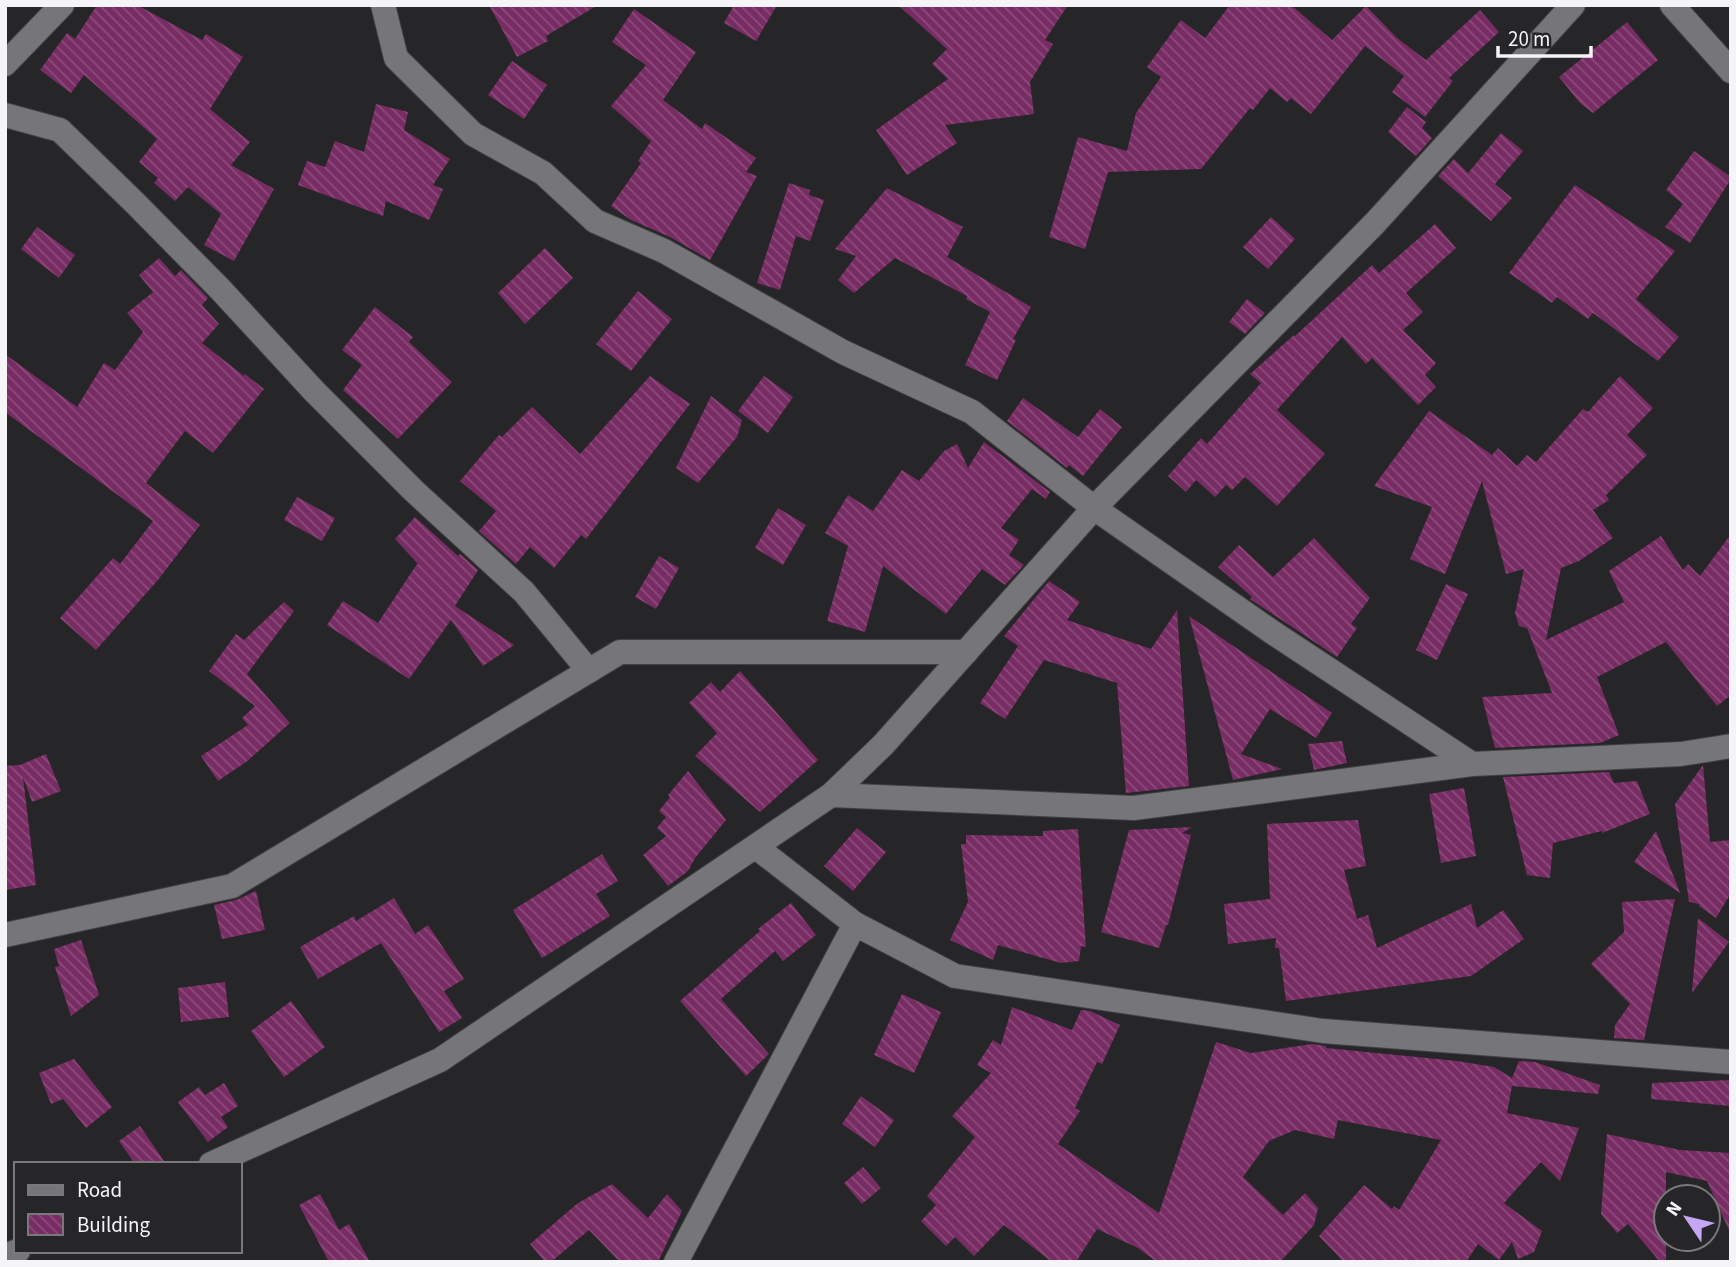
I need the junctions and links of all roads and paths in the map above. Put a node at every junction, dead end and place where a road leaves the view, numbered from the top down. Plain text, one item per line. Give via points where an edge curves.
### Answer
1 (62, 5) edge
2 (383, 5) edge
3 (1573, 5) edge
4 (1672, 5) edge
5 (5, 64) edge
6 (1731, 71) edge
7 (5, 115) edge
8 (1094, 508) junction
9 (966, 652) junction
10 (589, 671) junction
11 (1731, 746) edge
12 (1472, 764) junction
13 (831, 795) junction
14 (756, 847) junction
15 (855, 924) junction
16 (5, 935) edge
17 (1731, 1062) edge
18 (215, 1162) edge
19 (676, 1262) edge

1 - 5 street
2 - 8 street via 396,58 473,134 543,173 596,221 664,251 843,352 972,412
3 - 8 street via 1375,223
4 - 6 street
7 - 10 street via 60,130 414,491 524,592
8 - 9 street
8 - 12 street
9 - 10 street via 621,652
9 - 13 street
10 - 16 street via 233,886
11 - 12 street via 1681,754
12 - 13 street via 1134,808
13 - 14 street
14 - 15 street
14 - 18 street via 440,1060
15 - 17 street via 955,976 1323,1031
15 - 19 street

